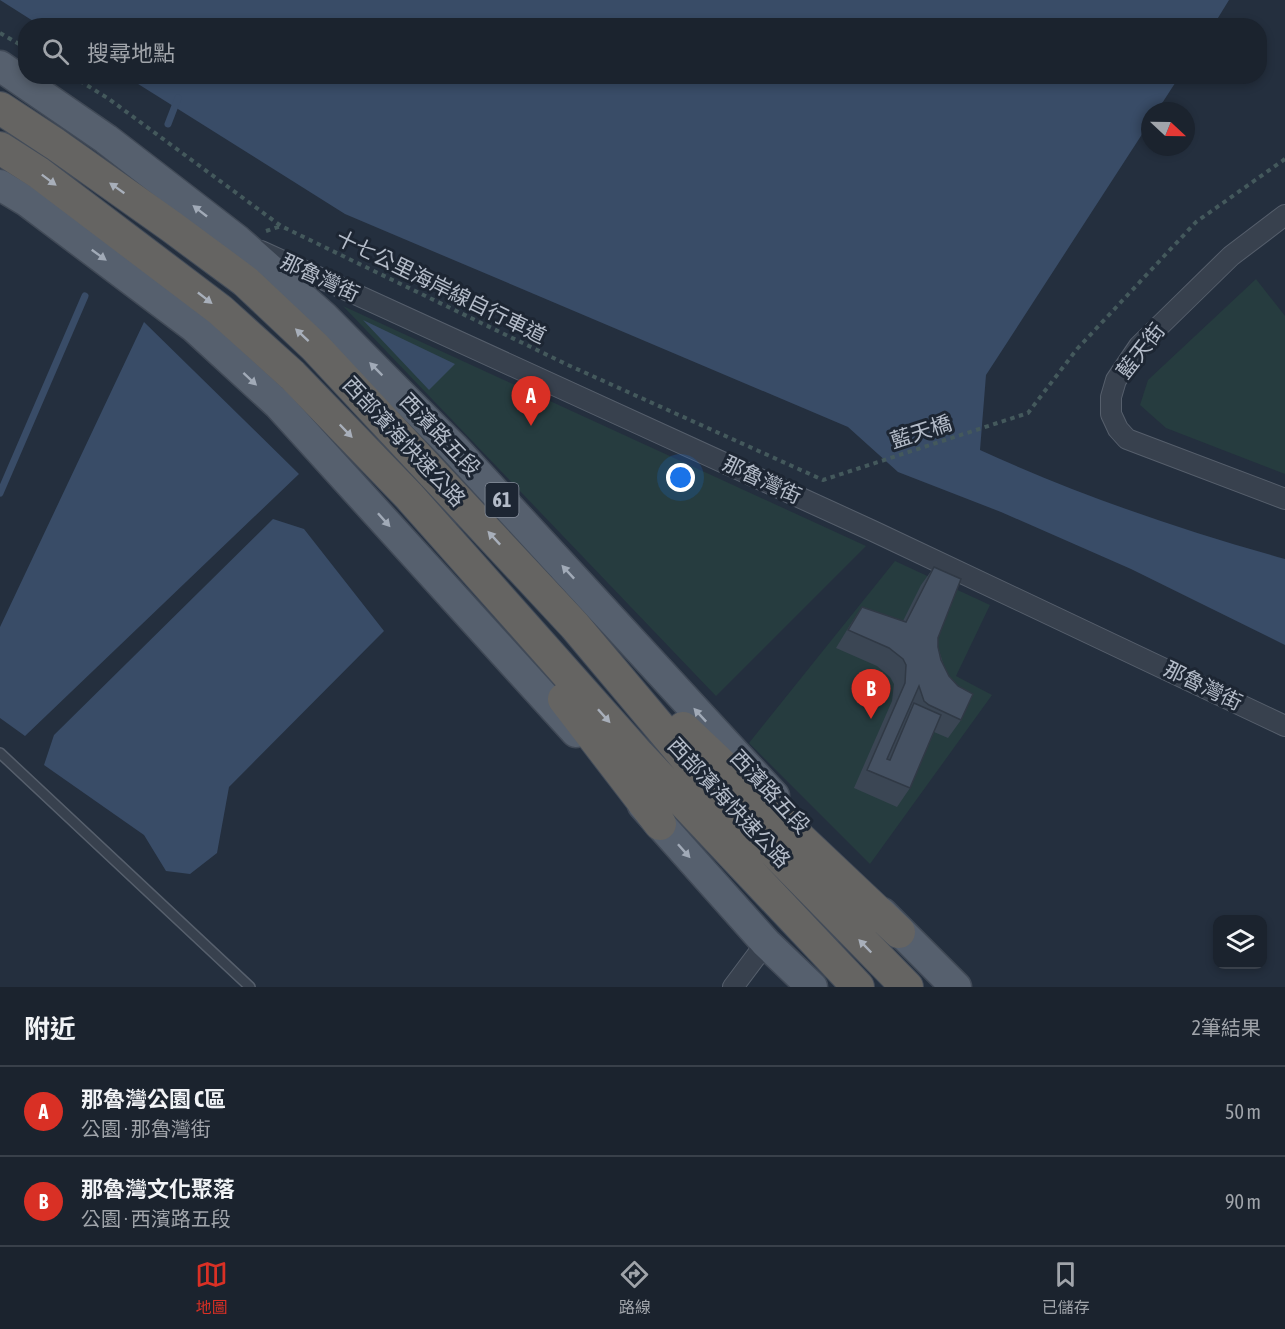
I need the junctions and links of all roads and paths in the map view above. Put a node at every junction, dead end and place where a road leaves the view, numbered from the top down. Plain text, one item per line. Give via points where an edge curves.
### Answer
1 (0, 33) edge
2 (18, 43) edge
3 (0, 66) edge
4 (18, 78) edge
5 (26, 84) edge
6 (85, 84) edge
7 (0, 108) edge
8 (0, 148) edge
9 (1285, 159) edge
10 (0, 185) edge
11 (1285, 215) edge
12 (237, 240) junction
13 (823, 480) joint
14 (409, 496) junction
15 (1285, 499) edge
16 (575, 626) junction
17 (1285, 726) edge
18 (0, 753) edge
19 (660, 825) junction
20 (898, 932) junction
21 (766, 943) junction
22 (250, 987) edge
23 (732, 987) edge
24 (812, 987) edge
25 (858, 987) edge
26 (907, 987) edge
27 (956, 987) edge

1 - 2 path
4 -> 3 main road, 西濱路五段 / 61
12 -> 5 main road, 西濱路五段 / 61 via 106,139
6 - 13 path, 十七公里海岸線自行車道 via 281,226 568,365
16 -> 7 highway, 西部濱海快速公路 / 61 via 315,347 245,281
8 -> 14 highway, 西部濱海快速公路 via 220,310 292,375
9 - 13 path, 藍天橋 via 1196,222 1077,350 1028,413
10 -> 19 main road via 185,320 278,404
11 - 15 street, 藍天街 via 1231,256 1139,346 1116,381 1111,414 1127,439
12 - 17 street, 那魯灣街 via 873,531
20 -> 12 main road, 西濱路五段 / 61 via 453,447 324,317
14 - 19 highway
14 -> 25 highway, 西部濱海快速公路 via 639,755
16 - 20 highway
26 -> 16 highway, 西部濱海快速公路 / 61 via 706,782
18 - 22 lane
19 -> 21 main road
20 - 27 main road, 西濱路五段 / 61
21 - 23 street
21 - 24 main road

